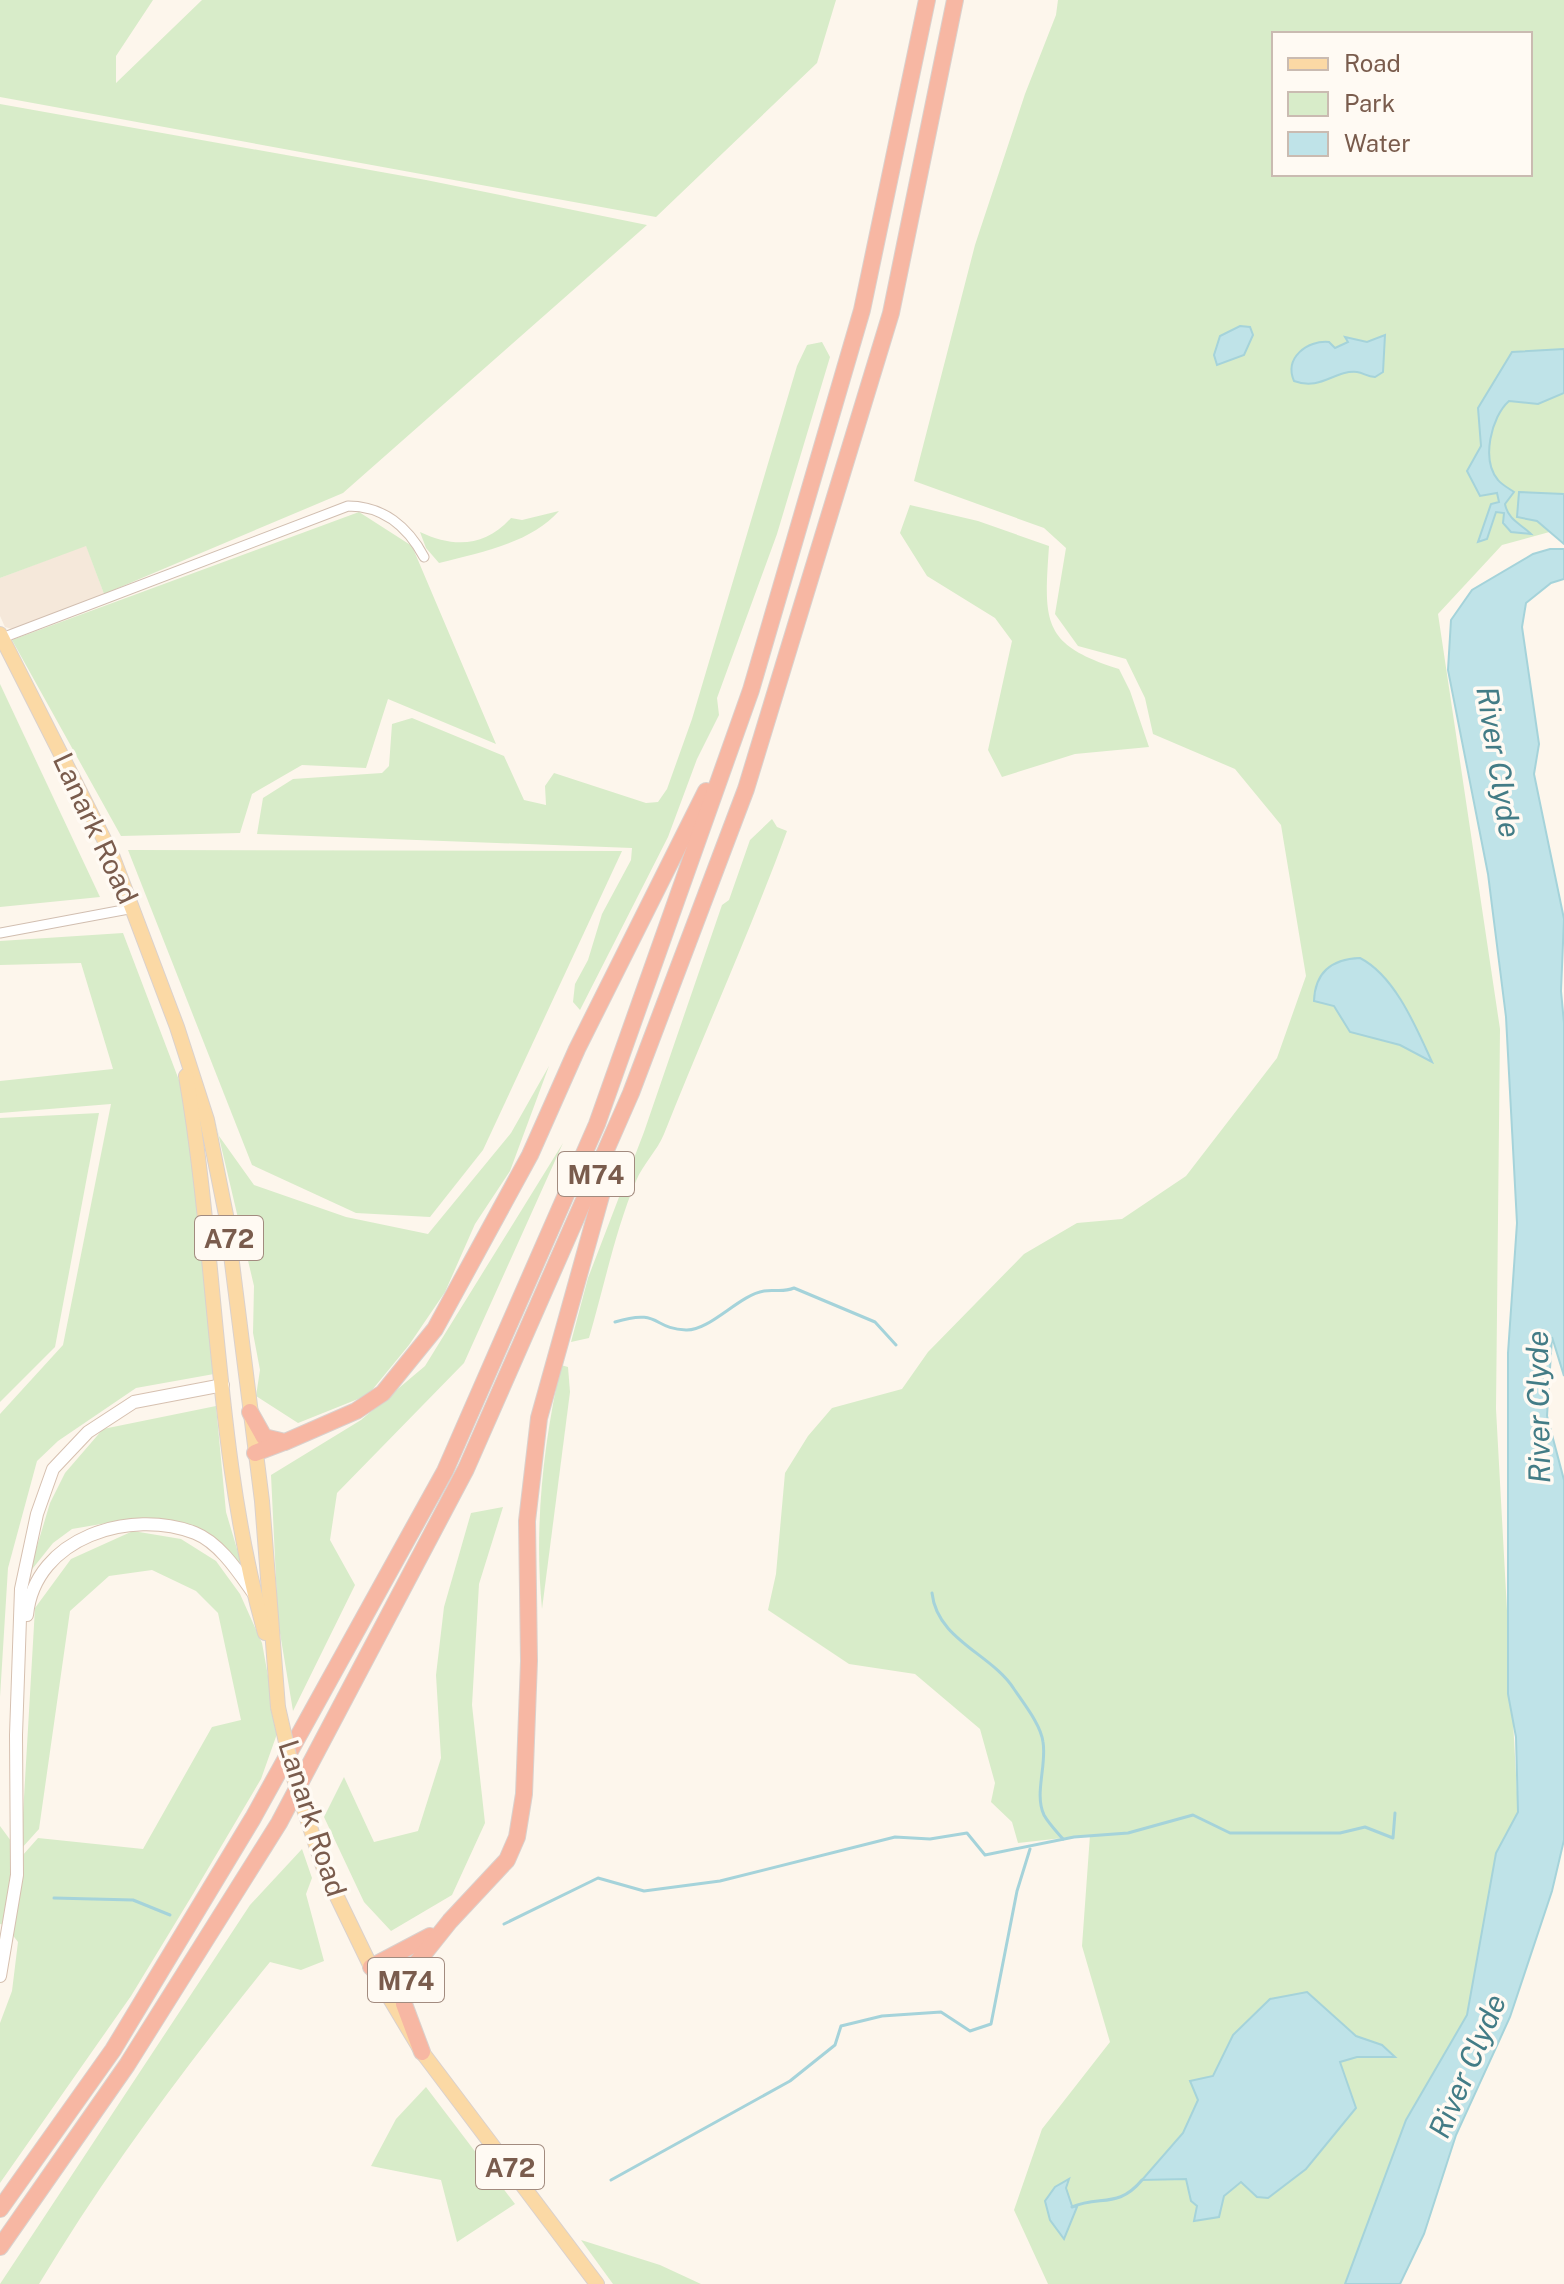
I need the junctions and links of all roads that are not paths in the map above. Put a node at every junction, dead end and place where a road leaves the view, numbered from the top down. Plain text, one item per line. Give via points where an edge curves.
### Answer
1 (927, 0) edge
2 (955, 0) edge
3 (424, 557) dead end
4 (1, 636) edge
5 (738, 728) junction
6 (135, 908) junction
7 (0, 933) edge
8 (177, 1027) junction
9 (631, 1093) junction
10 (223, 1385) junction
11 (249, 1403) junction
12 (285, 1442) junction
13 (255, 1453) junction
14 (251, 1572) junction
15 (254, 1594) junction
16 (272, 1657) junction
17 (16, 1735) junction
18 (450, 1921) junction
19 (371, 1967) junction
20 (0, 1976) edge
21 (422, 2052) junction
22 (0, 2209) edge
23 (0, 2247) edge
24 (597, 2284) edge

1 - 5 highway, M74 via 862,310
2 - 9 highway, M74 via 891,313 746,789
3 - 4 street via 398,522 367,506 348,506
4 - 6 main road, Lanark Road / A72
5 - 12 highway, M74 via 577,1049 530,1155 435,1329 383,1393 342,1419
5 - 22 highway, M74 via 597,1124 445,1471 253,1818 163,1968 113,2050
6 - 7 street
6 - 8 main road, Lanark Road / A72
8 - 10 main road, Lanark Road / A72 via 193,1117
8 - 11 main road, Lanark Road / A72 via 207,1120 226,1215
9 - 18 highway, M74 via 539,1418 527,1521 529,1661 524,1794 517,1837 507,1860
9 - 23 highway, M74 via 466,1469 279,1823 127,2065
10 - 11 main road
10 - 14 main road, Lanark Road / A72
10 - 17 street via 134,1402 88,1432 53,1469 21,1589
11 - 12 highway via 264,1437
11 - 13 main road, Lanark Road / A72
12 - 13 highway, M74
13 - 14 main road, A72 via 242,1464
13 - 16 main road, Lanark Road / A72
14 - 15 main road, Lanark Road / A72
15 - 16 main road, Lanark Road / A72
15 - 17 street via 229,1559 198,1534 160,1523 115,1525 69,1546 50,1563 29,1602
16 - 19 main road, Lanark Road / A72, bridge via 295,1782 325,1872
17 - 20 street via 17,1875
18 - 19 highway, M74 via 417,1945
18 - 21 highway, M74 via 416,1961 403,1990
19 - 21 main road, Lanark Road / A72
21 - 24 main road, Lanark Road / A72

